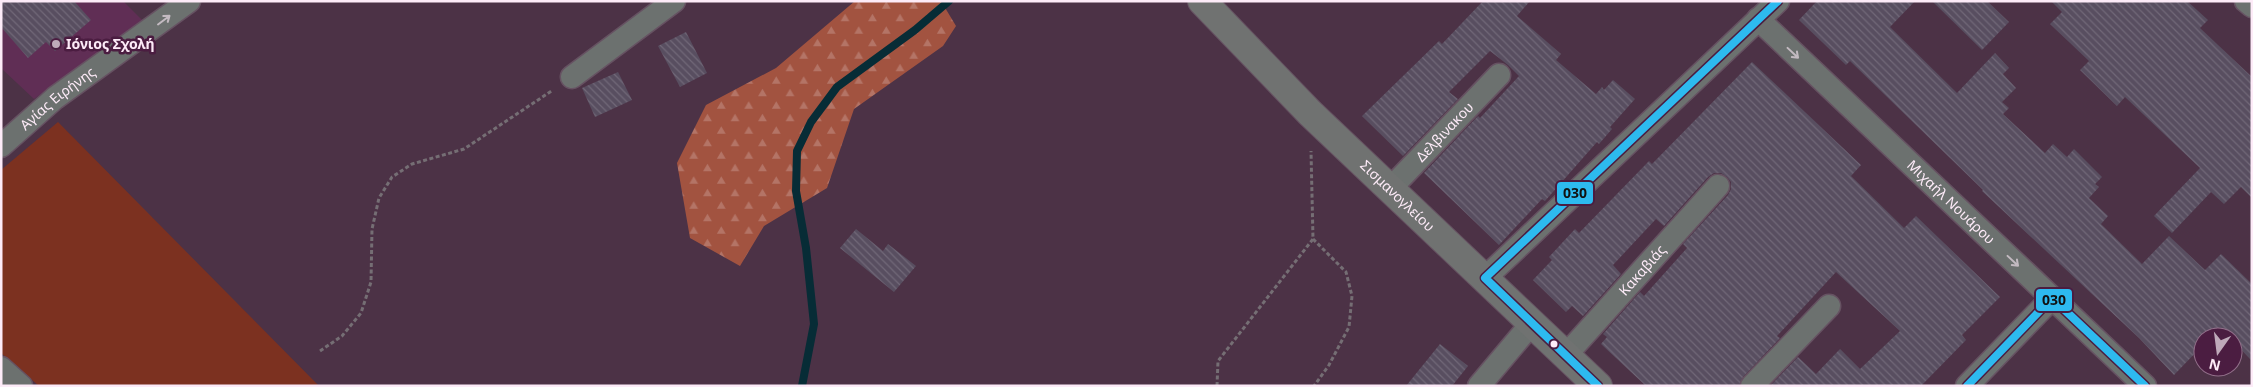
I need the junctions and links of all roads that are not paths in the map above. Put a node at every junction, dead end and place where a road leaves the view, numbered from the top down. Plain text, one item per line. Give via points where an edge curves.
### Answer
1 (189, 1) edge
2 (674, 1) edge
3 (1202, 1) edge
4 (1778, 1) edge
5 (2246, 1) edge
6 (2252, 6) edge
7 (1758, 20) junction
8 (1499, 75) dead end
9 (572, 77) road end
10 (1, 146) edge
11 (1718, 186) dead end
12 (1390, 189) junction
13 (1484, 278) junction
14 (2052, 298) junction
15 (1828, 306) dead end
16 (1532, 323) junction
17 (1566, 355) junction
18 (1, 368) edge
19 (21, 386) edge
20 (1478, 386) edge
21 (1598, 386) edge
22 (1752, 386) edge
23 (1967, 386) edge
24 (2145, 386) edge

10 -> 1 street, Αγίας Ειρήνης via 56,98
2 - 9 street
3 - 12 street, Σισμανογλείου via 1310,113
4 - 7 street
5 - 6 street
7 - 13 street
7 -> 14 street, Μιχαήλ Νουάρου
8 - 12 street, Δελβινακου
11 - 17 street, Κακαβιάς
12 - 13 street, Σισμανογλείου
13 - 16 street, Σισμανογλείου
14 - 23 street
14 - 24 street, Μιχαήλ Νουάρου
15 - 22 street
16 - 17 street, Σισμανογλείου
16 - 20 street
17 - 21 street, Σισμανογλείου
18 - 19 street

